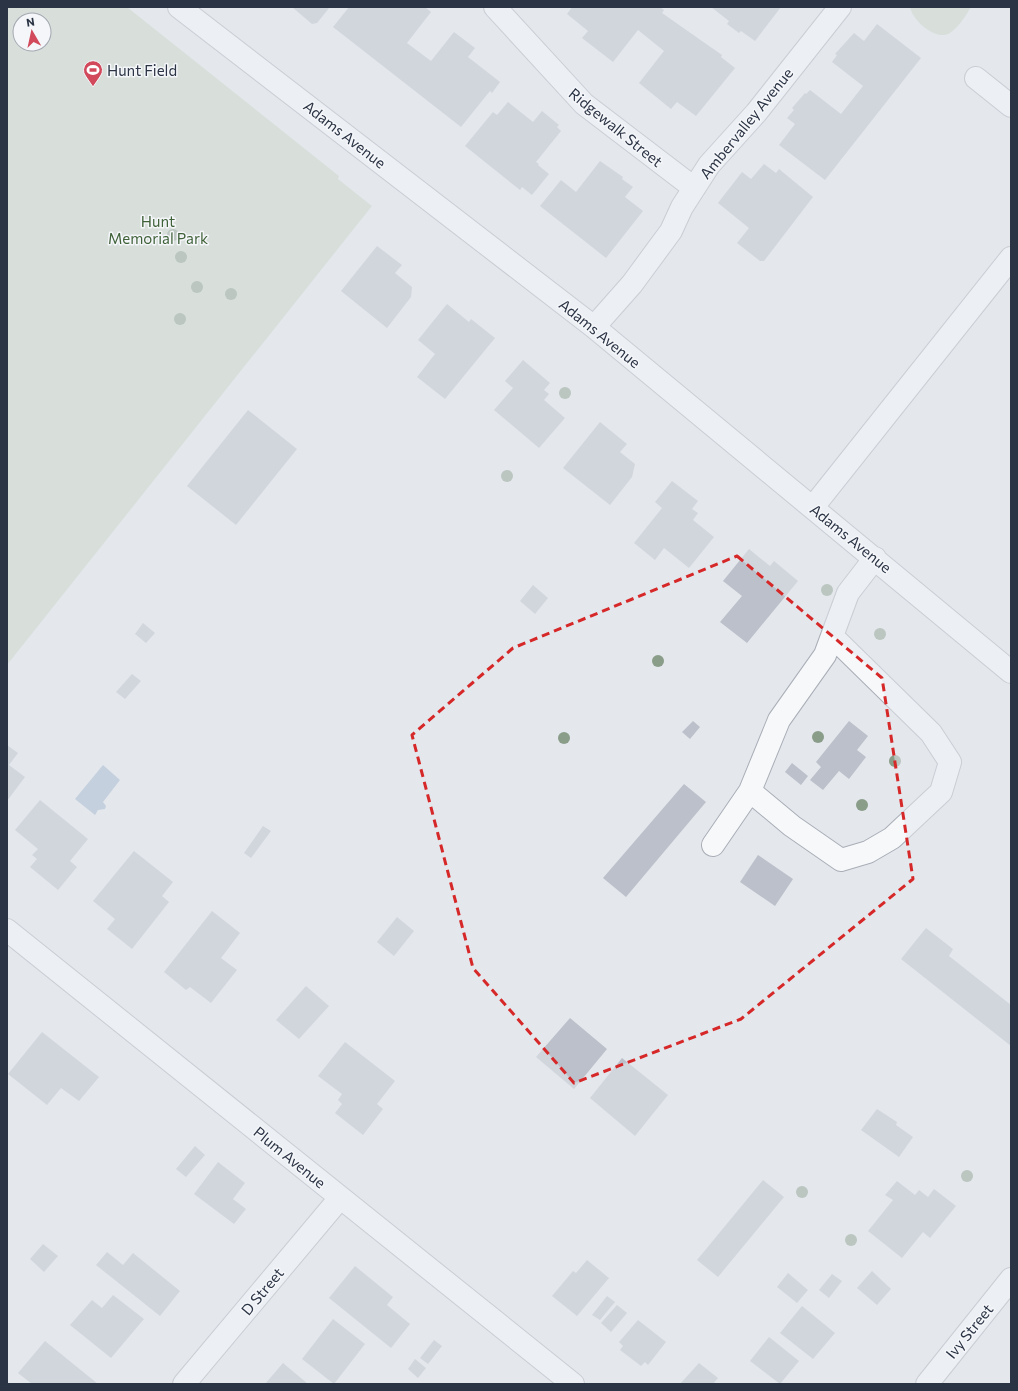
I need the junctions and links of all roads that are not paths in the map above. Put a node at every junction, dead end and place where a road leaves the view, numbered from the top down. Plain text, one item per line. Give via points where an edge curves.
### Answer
1 (180, 7) edge
2 (495, 7) edge
3 (840, 7) edge
4 (976, 78) dead end
5 (1011, 106) edge
6 (694, 188) junction
7 (1011, 258) edge
8 (594, 328) junction
9 (813, 507) junction
10 (876, 558) junction
11 (832, 636) junction
12 (1011, 672) edge
13 (750, 791) junction
14 (713, 845) dead end
15 (7, 930) edge
16 (340, 1198) junction
17 (1011, 1278) edge
18 (184, 1384) edge
19 (573, 1384) edge
20 (927, 1384) edge

1 - 8 street, Adams Avenue
2 - 6 street, Ridgewalk Street via 584,104
3 - 6 street, Ambervalley Avenue via 756,114 709,165
4 - 5 street
6 - 8 street, Ambervalley Avenue via 671,231
7 - 9 street
8 - 9 street, Adams Avenue
9 - 10 street, Adams Avenue
10 - 11 street via 848,593
10 - 12 street, Adams Avenue
11 - 13 street via 825,655 779,720
11 - 13 street via 931,733 950,762 941,792 892,838 868,852 841,860 792,826
13 - 14 street
15 - 16 street, Plum Avenue
16 - 18 street, D Street
16 - 19 street, Plum Avenue
17 - 20 street, Ivy Street

